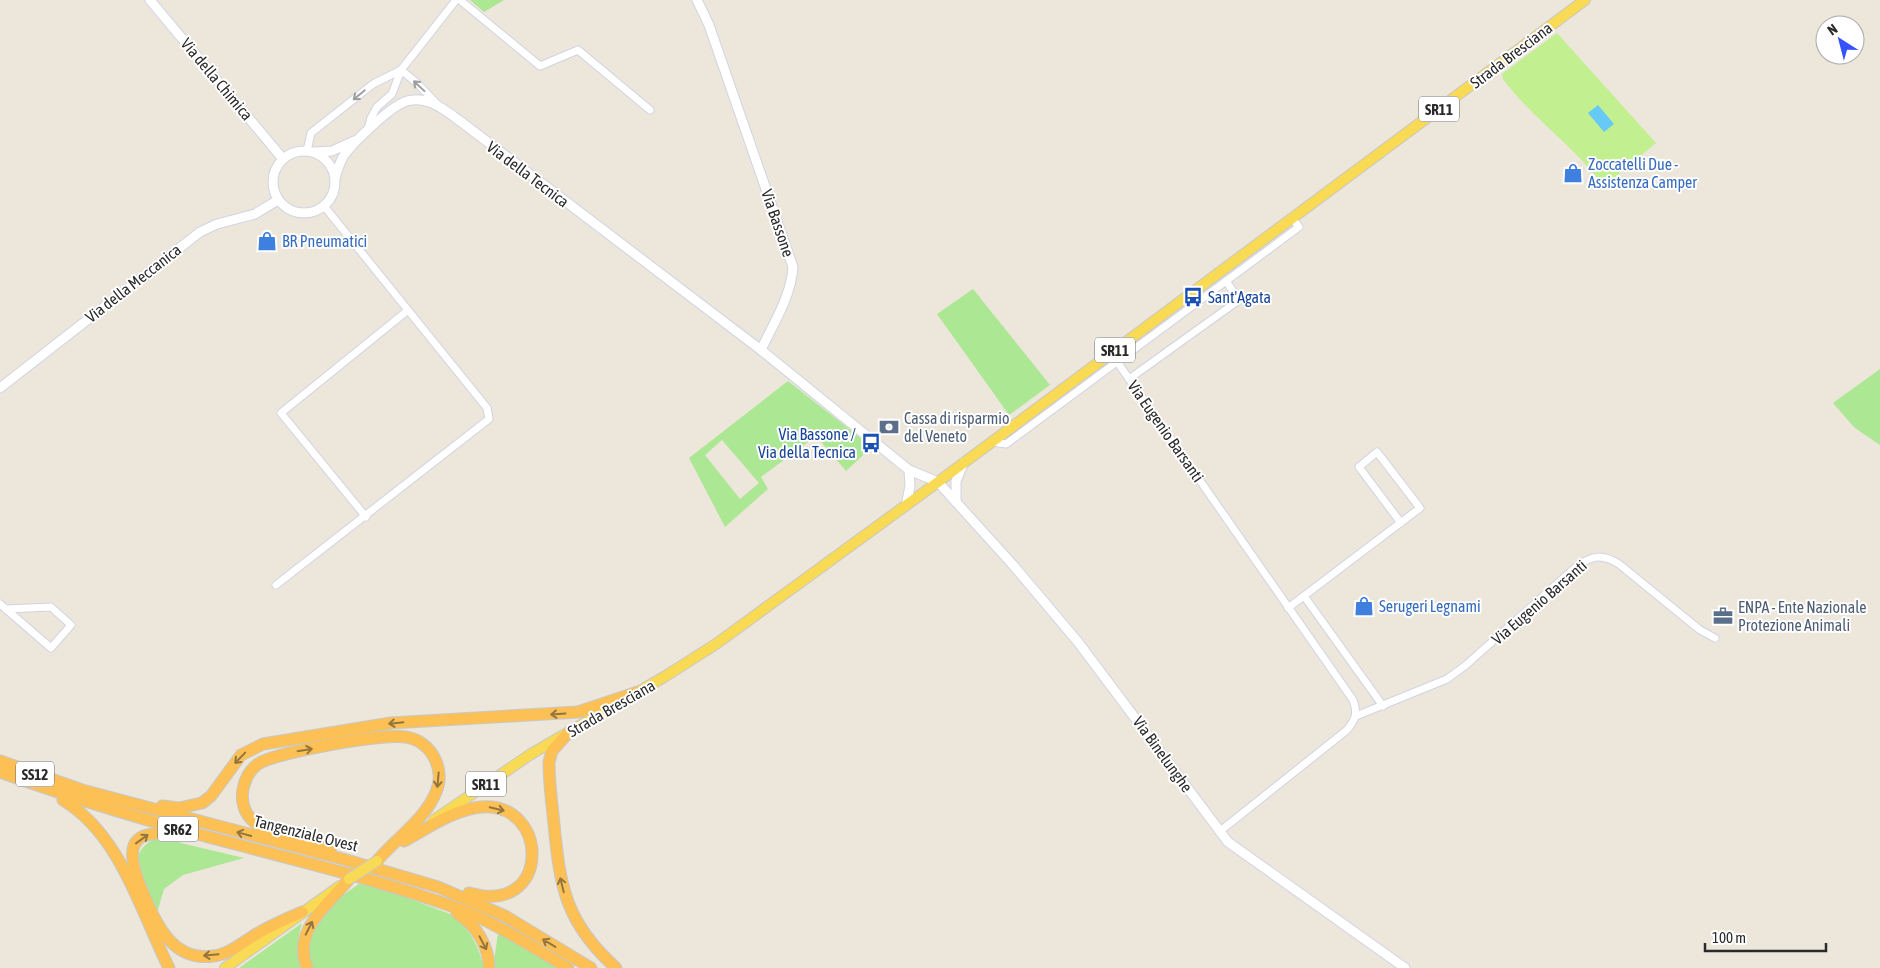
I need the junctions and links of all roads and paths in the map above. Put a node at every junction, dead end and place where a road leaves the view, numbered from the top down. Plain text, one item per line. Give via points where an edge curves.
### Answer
1 (150, 0) edge
2 (458, 0) edge
3 (697, 0) edge
4 (1585, 0) edge
5 (401, 70) junction
6 (436, 103) junction
7 (650, 110) dead end
8 (367, 131) junction
9 (356, 140) junction
10 (310, 152) junction
11 (283, 159) junction
12 (335, 179) junction
13 (278, 200) junction
14 (324, 206) junction
15 (1292, 218) junction
16 (1226, 281) junction
17 (407, 311) junction
18 (761, 350) junction
19 (1114, 357) junction
20 (1130, 379) junction
21 (0, 388) edge
22 (964, 462) junction
23 (909, 470) junction
24 (938, 482) junction
25 (956, 502) junction
26 (906, 506) junction
27 (366, 518) junction
28 (1401, 523) junction
29 (276, 586) dead end
30 (1304, 596) junction
31 (3, 607) edge
32 (1288, 608) junction
33 (1714, 638) dead end
34 (638, 692) junction
35 (1383, 706) junction
36 (1356, 716) junction
37 (570, 731) junction
38 (0, 761) edge
39 (0, 772) edge
40 (35, 785) junction
41 (82, 790) junction
42 (1219, 832) junction
43 (404, 837) junction
44 (377, 861) joint
45 (354, 862) junction
46 (322, 866) junction
47 (407, 878) junction
48 (349, 879) joint
49 (367, 879) junction
50 (335, 893) junction
51 (302, 912) junction
52 (169, 968) edge
53 (225, 968) edge
54 (307, 968) edge
55 (489, 968) edge
56 (568, 968) edge
57 (591, 968) edge
58 (616, 968) edge
59 (1405, 968) edge

1 - 11 street, Via della Chimica
2 - 5 street
2 - 7 street via 540,66 578,50
3 - 18 street, Via Bassone via 712,34 793,267 787,296
4 - 15 main road, Strada Bresciana / SR11
6 -> 5 street, Via della Tecnica
5 - 8 street via 392,94 377,107
5 -> 10 street via 373,84 311,133
6 - 8 street via 408,100
6 - 18 street, Via della Tecnica
8 - 9 street
9 - 10 street via 332,151
9 - 12 street via 343,156
10 - 11 street via 298,151
10 - 12 street via 328,163
11 - 13 street via 274,171 273,179
12 - 14 street via 334,189
13 - 14 street via 300,213 309,213
13 - 21 street, Via della Meccanica via 255,214 200,232
14 - 17 street
15 - 16 street, Strada Bresciana via 1299,227
15 - 19 main road, Strada Bresciana / SR11
16 - 19 street, Strada Bresciana
16 - 20 street via 1239,300
17 - 27 street via 487,408 489,419
17 - 27 street via 281,413
18 - 23 street
19 - 20 street, Via Eugenio Barsanti
19 - 22 main road, Strada Bresciana / SR11 via 1017,429
20 - 32 street, Via Eugenio Barsanti
22 - 24 main road, Strada Bresciana / SR11
22 - 25 street via 956,481
23 - 24 street
23 - 26 street
24 - 25 street, Via Binelunghe
24 - 26 main road, Strada Bresciana / SR11
25 - 42 street, Via Binelunghe via 1078,642
26 - 34 main road, Strada Bresciana / SR11 via 716,644
27 - 29 street
28 - 28 street via 1359,466 1377,452 1420,508
28 - 30 street
30 - 32 street
30 - 35 street
31 - 31 street via 51,648 71,625 51,607
32 - 36 street, Via Eugenio Barsanti via 1353,700
33 - 35 street, Via Eugenio Barsanti via 1619,564 1599,556 1576,566 1447,679
34 - 37 main road, Strada Bresciana / SR11
34 -> 41 highway via 578,712 391,723 263,744 241,755 207,799 188,807 167,807
35 - 36 street, Via Eugenio Barsanti
36 - 42 street via 1347,730
37 - 43 main road, Strada Bresciana / SR11
58 -> 37 highway via 602,956 579,926 560,881 549,762 552,751
38 - 41 highway, Tangenziale Ovest / SS12
39 - 40 highway, Tangenziale Ovest / SS12
40 - 46 highway, Tangenziale Ovest / SR62 via 132,816
40 - 52 highway via 73,806 104,838 120,863
45 -> 41 highway, Tangenziale Ovest / SR62
42 - 59 street, Via Binelunghe via 1228,842
43 - 44 highway
45 -> 43 highway via 322,846 270,832 252,820 242,796 245,781 253,769 286,753 386,737 405,736 416,740 426,746 434,757 439,780 430,804
43 -> 47 highway via 457,813 489,807 506,811 519,821 528,833 533,850 530,869 521,886 497,898
44 - 48 main road, bridge
45 - 47 highway, Tangenziale Ovest / SR62
46 - 49 highway, Tangenziale Ovest / SR62
51 -> 46 highway via 221,954 188,953 171,943 157,925 134,872 132,849 141,838 159,832
57 -> 47 highway, Tangenziale Ovest / SR62 via 505,916 438,887
48 - 50 highway
49 -> 55 highway via 464,918 484,944
49 - 56 highway, Tangenziale Ovest / SR62 via 455,907 497,926
50 - 51 main road
54 -> 50 highway via 303,949 307,929
51 - 53 main road

